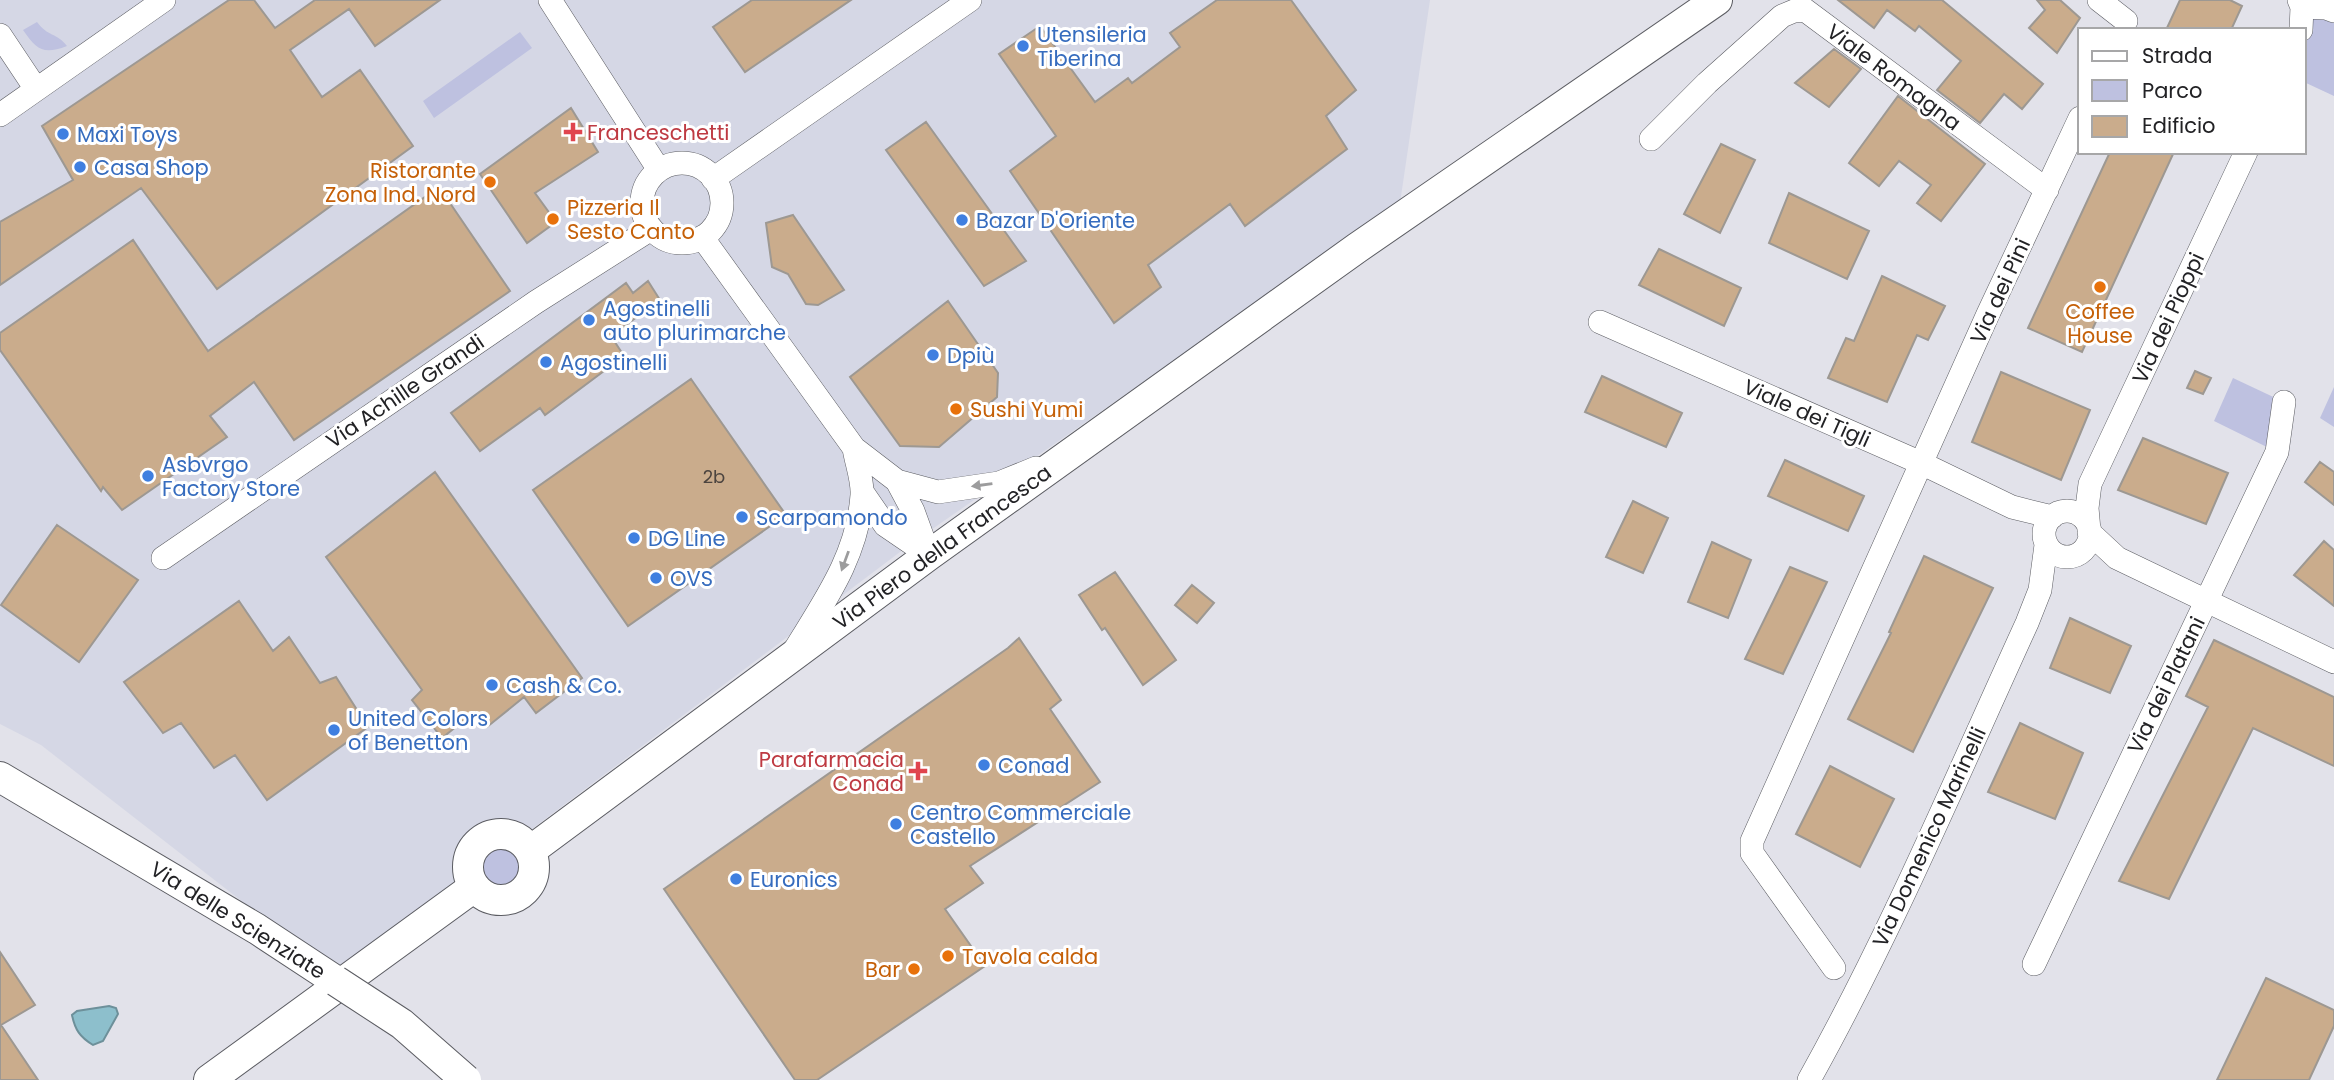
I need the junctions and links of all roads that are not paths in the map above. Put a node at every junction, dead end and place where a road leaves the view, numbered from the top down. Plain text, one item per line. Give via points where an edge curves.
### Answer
1 (164, 0) edge
2 (550, 0) edge
3 (970, 0) edge
4 (1717, 0) edge
5 (2099, 0) edge
6 (2136, 0) edge
7 (2300, 3) edge
8 (2334, 11) edge
9 (2124, 25) edge
10 (2301, 28) edge
11 (0, 35) edge
12 (36, 89) junction
13 (0, 115) edge
14 (2078, 122) edge
15 (1651, 139) dead end
16 (2245, 154) edge
17 (659, 170) junction
18 (713, 179) junction
19 (2047, 190) junction
20 (651, 229) junction
21 (702, 237) junction
22 (1600, 322) dead end
23 (2284, 402) dead end
24 (853, 447) junction
25 (1069, 455) junction
26 (1921, 463) junction
27 (897, 481) junction
28 (2090, 484) junction
29 (863, 493) junction
30 (2051, 527) junction
31 (2089, 531) junction
32 (929, 555) junction
33 (2074, 555) junction
34 (163, 558) dead end
35 (2117, 558) junction
36 (2040, 590) junction
37 (2207, 601) junction
38 (787, 662) junction
39 (2334, 662) edge
40 (0, 777) edge
41 (530, 851) junction
42 (474, 887) junction
43 (2034, 964) dead end
44 (1834, 968) dead end
45 (209, 1080) edge
46 (466, 1080) edge
47 (1809, 1080) edge

1 - 12 street
2 - 17 street
3 - 18 street
4 - 25 main road, Via Piero della Francesca via 1357,248
5 - 9 street
6 - 9 street
7 - 8 street
7 - 10 street
11 - 12 street
12 - 13 street
14 - 19 street, Via dei Pini
15 - 19 street, Viale Romagna via 1782,16 1805,10
16 - 28 street, Via dei Pioppi
17 - 18 street via 670,164 694,165
17 - 20 street via 650,179 642,204
18 - 21 street via 719,191 719,216
19 - 26 street, Via dei Pini
20 - 21 street via 681,243
20 - 34 street, Via Achille Grandi via 483,338
21 - 24 street
22 - 26 street, Viale dei Tigli
23 - 37 street, Via dei Platani via 2277,452
24 - 27 street
24 - 29 street
25 -> 27 street via 999,483 938,492
25 - 32 main road, Via Piero della Francesca
26 - 30 street, Viale dei Tigli
26 - 44 street via 1752,841 1752,852
27 - 32 street
28 - 30 street, Via dei Pioppi
28 - 31 street, Via dei Pioppi
29 - 32 street via 886,525
29 -> 38 street via 837,582
30 - 31 street, Viale dei Tigli via 2076,513
30 - 33 street, Viale dei Tigli via 2057,555
30 - 36 street, Via Domenico Marinelli
31 - 33 street via 2087,543
31 - 35 street, Viale dei Tigli
32 - 38 main road, Via Piero della Francesca
33 - 35 street, Viale dei Tigli
33 - 36 street, Via Domenico Marinelli
35 - 37 street, Viale dei Tigli
36 - 47 street, Via Domenico Marinelli via 1887,930
37 - 39 street, Viale dei Tigli
37 - 43 street, Via dei Platani
38 - 41 main road, Via Piero della Francesca
40 - 46 main road, Via delle Scienziate, bridge via 257,929 402,1024
41 - 42 main road via 532,877 516,897 491,899
41 - 42 main road via 509,835 480,841 468,866
42 - 45 main road

